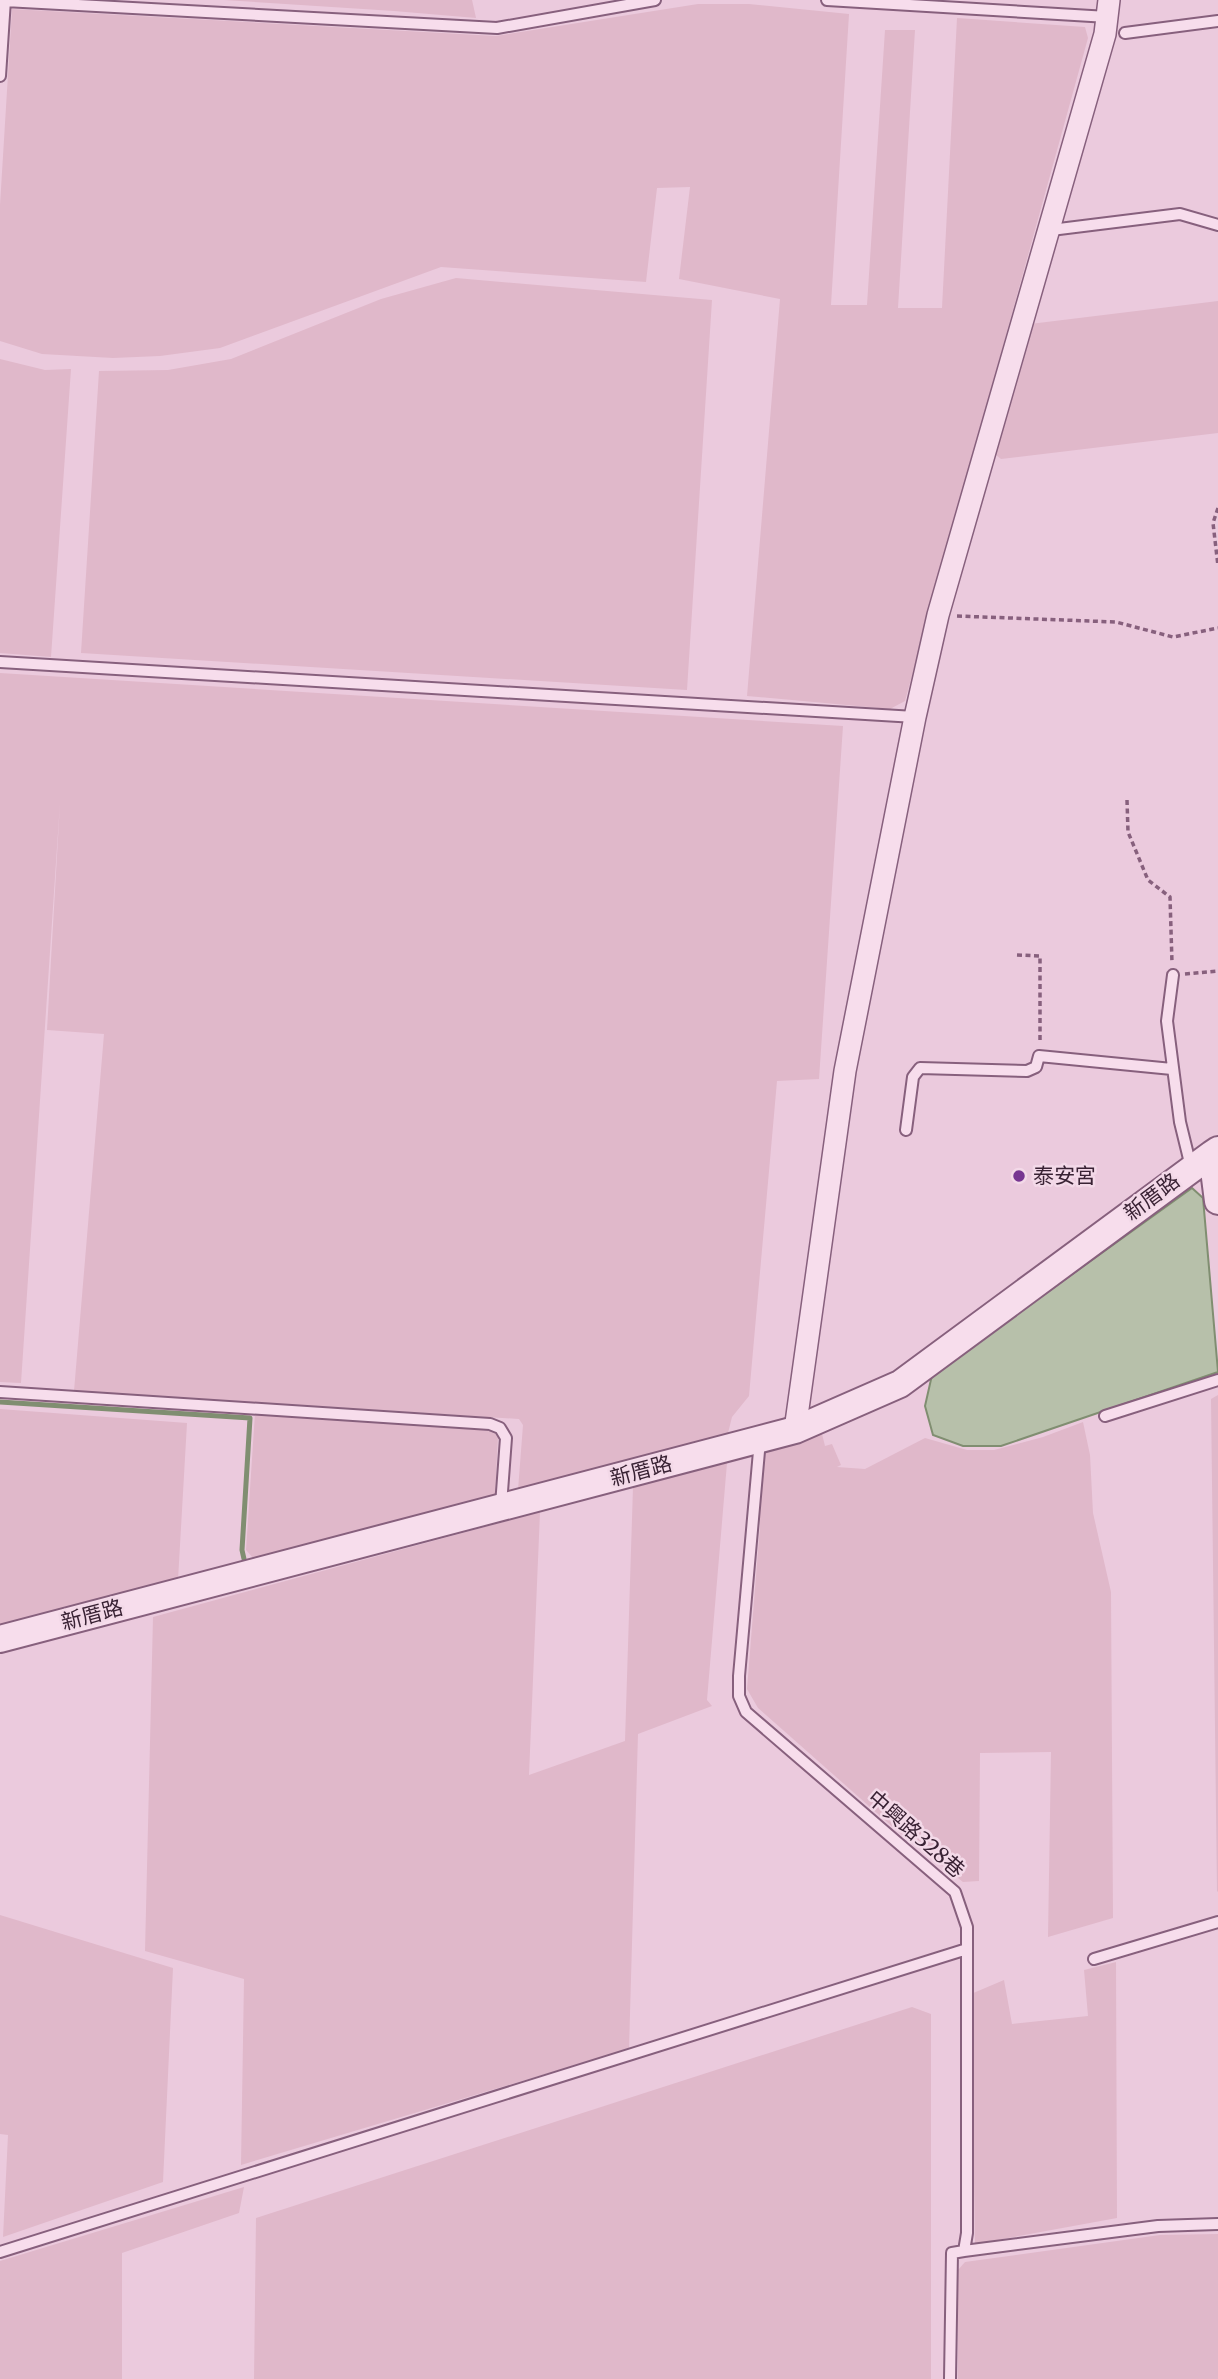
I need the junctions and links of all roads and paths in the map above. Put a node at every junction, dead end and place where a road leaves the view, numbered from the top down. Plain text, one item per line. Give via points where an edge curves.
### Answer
1 (5, 0) edge
2 (655, 0) edge
3 (827, 0) edge
4 (1108, 8) edge
5 (1218, 21) edge
6 (1125, 33) dead end
7 (0, 76) edge
8 (1218, 225) edge
9 (1051, 230) junction
10 (1218, 508) edge
11 (1218, 566) edge
12 (938, 615) junction
13 (1218, 628) edge
14 (0, 662) edge
15 (915, 718) junction
16 (1126, 800) dead end
17 (1017, 955) dead end
18 (1218, 971) edge
19 (1173, 975) junction
20 (1040, 1056) junction
21 (1172, 1069) junction
22 (906, 1130) dead end
23 (1207, 1157) edge
24 (1218, 1201) edge
25 (1218, 1380) edge
26 (0, 1392) edge
27 (1105, 1416) dead end
28 (795, 1430) junction
29 (760, 1440) junction
30 (500, 1508) junction
31 (0, 1639) edge
32 (1218, 1922) edge
33 (967, 1949) junction
34 (1094, 1959) dead end
35 (1218, 2224) edge
36 (964, 2251) junction
37 (0, 2252) edge
38 (950, 2379) edge

1 - 2 lane via 497,28
1 - 7 lane
3 - 4 lane
4 - 9 street
5 - 6 lane
8 - 9 lane via 1181,214
9 - 12 street
10 - 11 path via 1213,523
12 - 13 path via 1116,622 1173,637
12 - 15 street
14 - 15 lane
15 - 28 street via 845,1071
16 - 19 path via 1128,832 1148,880 1170,897
17 - 20 path via 1040,956
18 - 19 path
19 - 21 lane via 1167,1021
20 - 21 lane
20 - 22 lane via 1036,1067 1027,1072 920,1068 913,1077
21 - 23 lane
23 - 24 street
23 - 28 street, 新厝路 via 900,1384
25 - 27 lane
26 - 30 lane via 490,1424 500,1427 506,1438
28 - 29 street, 新厝路
29 - 30 street, 新厝路
29 - 33 lane, 中興路328巷 via 739,1696 746,1712 955,1892 967,1927
30 - 31 street, 新厝路
32 - 34 lane
33 - 36 lane, 中興路328巷
33 - 37 lane
35 - 36 lane via 1158,2226
36 - 38 lane, 中興路328巷 via 952,2253

